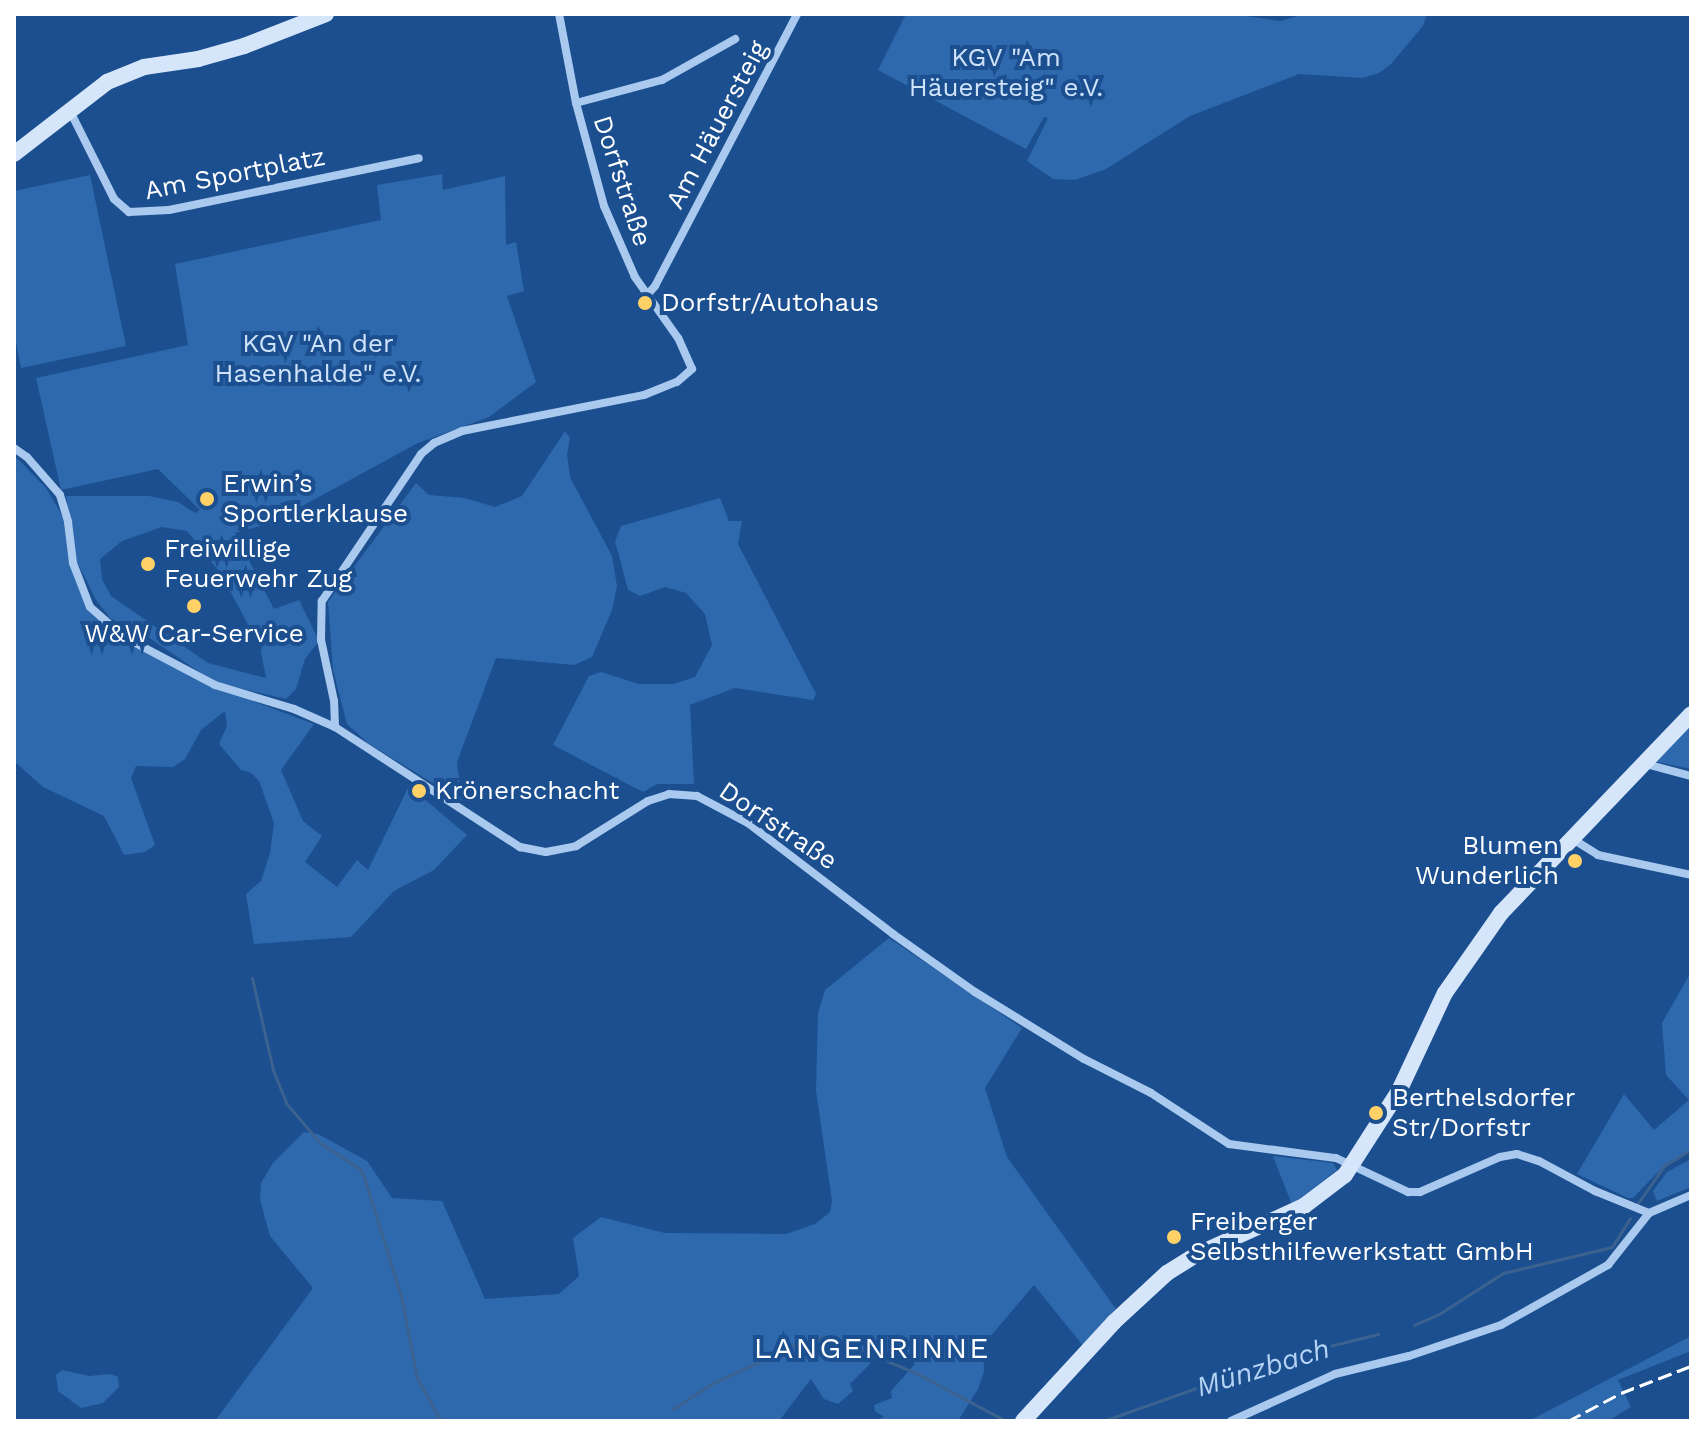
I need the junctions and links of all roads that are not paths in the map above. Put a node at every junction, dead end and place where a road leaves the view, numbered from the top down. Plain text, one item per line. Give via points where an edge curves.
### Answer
1 (326, 14) edge
2 (559, 14) edge
3 (797, 14) edge
4 (735, 39) dead end
5 (576, 103) junction
6 (70, 110) junction
7 (14, 154) edge
8 (419, 158) dead end
9 (647, 295) junction
10 (14, 448) edge
11 (1691, 714) edge
12 (335, 727) junction
13 (1641, 763) junction
14 (1691, 776) edge
15 (1570, 838) junction
16 (1691, 875) edge
17 (1352, 1165) junction
18 (1691, 1195) edge
19 (1644, 1212) junction
20 (1023, 1421) edge
21 (1231, 1421) edge

1 - 6 street via 244,46 144,67 107,82
2 - 5 street, Dorfstraße
3 - 9 street, Am Häuersteig
4 - 5 street, Dorfstraße via 662,80
5 - 9 street, Dorfstraße via 604,206 621,251
6 - 7 street
6 - 8 street, Am Sportplatz via 114,199 129,212 169,210
9 - 12 street, Dorfstraße via 686,352 692,369 686,376 644,395 462,431 434,443 411,465 322,601 321,640
10 - 12 street via 60,495 73,563 90,607 124,637 215,685
11 - 13 street
12 - 17 street, Dorfstraße via 530,850 576,846 669,794 716,804 975,992 1151,1093 1219,1139
13 - 14 street
13 - 15 street
15 - 16 street via 1598,855
15 - 17 street via 1501,913 1445,993 1399,1091
17 - 19 street, Dorfstraße via 1397,1189 1420,1192 1517,1154
17 - 20 street via 1304,1206 1167,1273
18 - 19 street
19 - 21 street via 1608,1265 1501,1325 1335,1374

